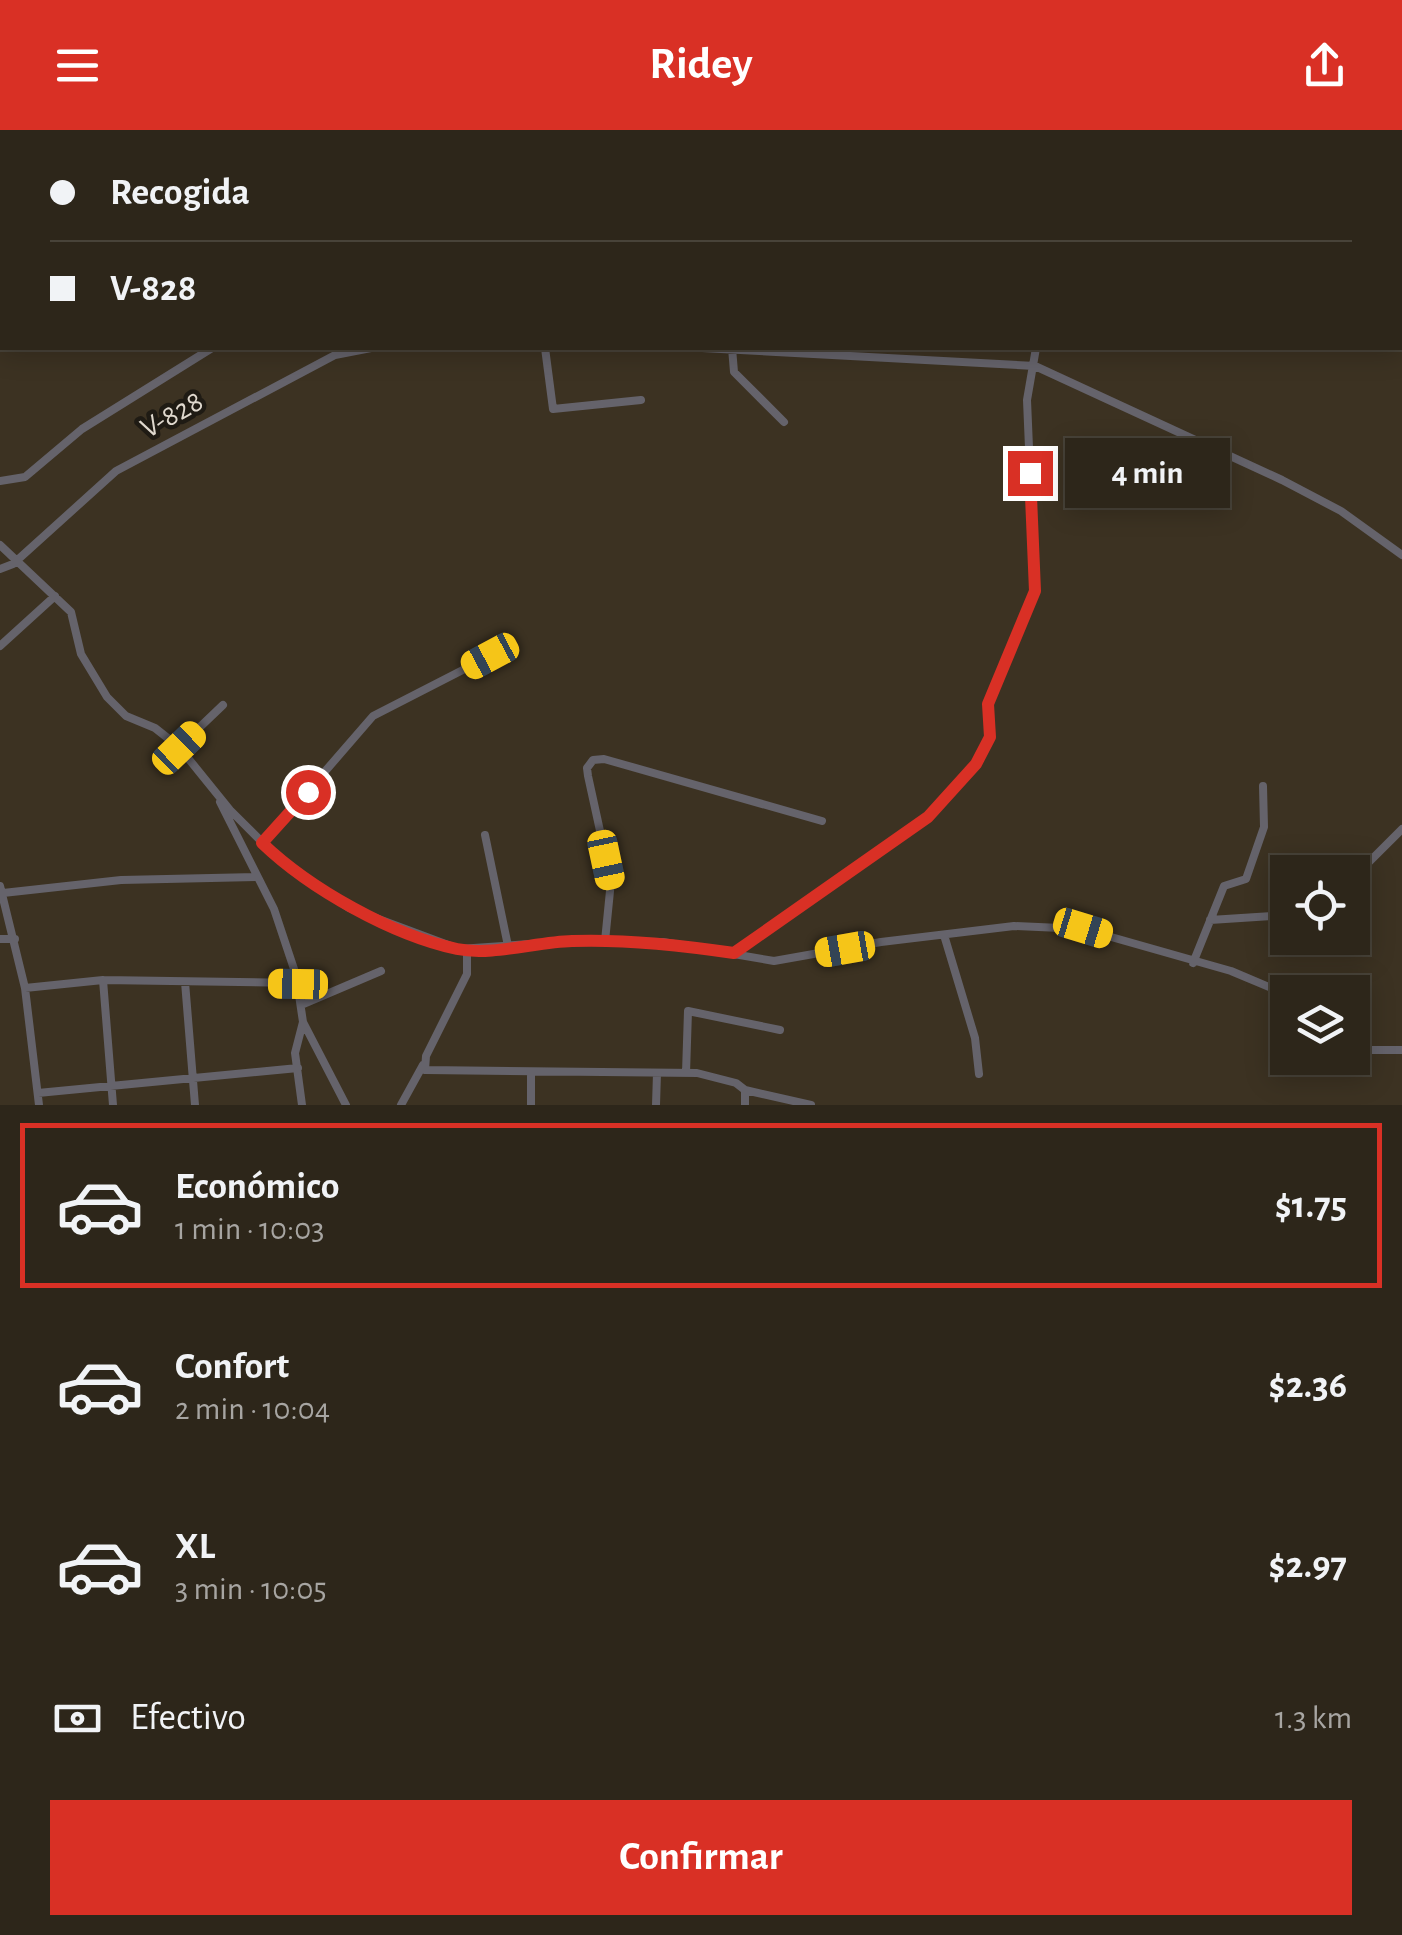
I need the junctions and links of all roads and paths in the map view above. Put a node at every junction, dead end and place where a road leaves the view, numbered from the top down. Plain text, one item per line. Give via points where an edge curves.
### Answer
1 (209, 350) edge
2 (361, 350) edge
3 (545, 350) edge
4 (731, 350) edge
5 (1036, 350) edge
6 (1032, 366) junction
7 (641, 400) dead end
8 (784, 422) dead end
9 (0, 482) edge
10 (0, 546) edge
11 (1402, 555) edge
12 (18, 560) junction
13 (0, 569) edge
14 (55, 596) junction
15 (1, 642) edge
16 (490, 656) dead end
17 (223, 705) dead end
18 (179, 748) junction
19 (1263, 786) dead end
20 (216, 794) junction
21 (822, 821) dead end
22 (1402, 828) edge
23 (485, 835) dead end
24 (262, 843) junction
25 (1370, 861) edge
26 (256, 878) junction
27 (2, 890) edge
28 (1270, 916) edge
29 (1210, 920) junction
30 (944, 935) junction
31 (0, 939) edge
32 (15, 939) junction
33 (604, 941) junction
34 (508, 946) junction
35 (467, 949) junction
36 (734, 953) junction
37 (1193, 963) junction
38 (381, 971) dead end
39 (103, 980) junction
40 (185, 982) junction
41 (298, 984) junction
42 (1270, 987) edge
43 (25, 988) junction
44 (301, 1005) junction
45 (303, 1022) junction
46 (780, 1030) dead end
47 (1370, 1050) edge
48 (1402, 1050) edge
49 (423, 1065) junction
50 (298, 1068) junction
51 (531, 1072) junction
52 (657, 1073) junction
53 (686, 1073) junction
54 (978, 1074) dead end
55 (193, 1076) junction
56 (112, 1086) junction
57 (745, 1090) junction
58 (38, 1094) junction
59 (40, 1105) edge
60 (113, 1105) edge
61 (195, 1105) edge
62 (302, 1105) edge
63 (346, 1105) edge
64 (401, 1105) edge
65 (531, 1105) edge
66 (656, 1105) edge
67 (745, 1105) edge
68 (810, 1105) edge

1 - 9 street via 97,418 25,478
2 - 12 street, V-828 via 335,355 116,472
3 - 7 street via 553,408
4 - 6 street
4 - 8 street via 734,372
5 - 6 street
6 - 11 street via 1282,480
6 - 36 street via 1028,448 1035,591 988,704 990,737 976,764 928,817
10 - 12 street
12 - 13 street, V-828
12 - 14 street
14 - 15 street
14 - 18 street via 71,612 82,654 108,697
16 - 24 street via 373,716
17 - 18 street
18 - 20 street
19 - 29 street via 1264,826 1246,879 1224,886
20 - 24 street
20 - 26 street
21 - 33 street via 593,760 588,776 610,880
22 - 25 street
23 - 34 street
24 - 35 street via 350,908
26 - 27 street
26 - 41 street via 274,909
27 - 32 street
28 - 29 street
29 - 37 street
30 - 36 street via 774,961
30 - 37 street via 1014,926 1083,928
30 - 54 street via 975,1038
31 - 32 street
32 - 43 street
33 - 34 street
33 - 36 street
34 - 35 street
35 - 49 street via 467,974
37 - 42 street
38 - 44 street
39 - 40 street
39 - 43 street
39 - 56 street
40 - 41 street
40 - 55 street
41 - 44 street
43 - 58 street
44 - 45 street
45 - 50 street
45 - 63 street
46 - 53 street via 688,1011
47 - 48 street
49 - 51 street via 436,1072
49 - 64 street
50 - 55 street
50 - 62 street
51 - 52 street
51 - 65 street
52 - 53 street
52 - 66 street
53 - 57 street
55 - 56 street
55 - 61 street
56 - 58 street
56 - 60 street
57 - 67 street
57 - 68 street
58 - 59 street

